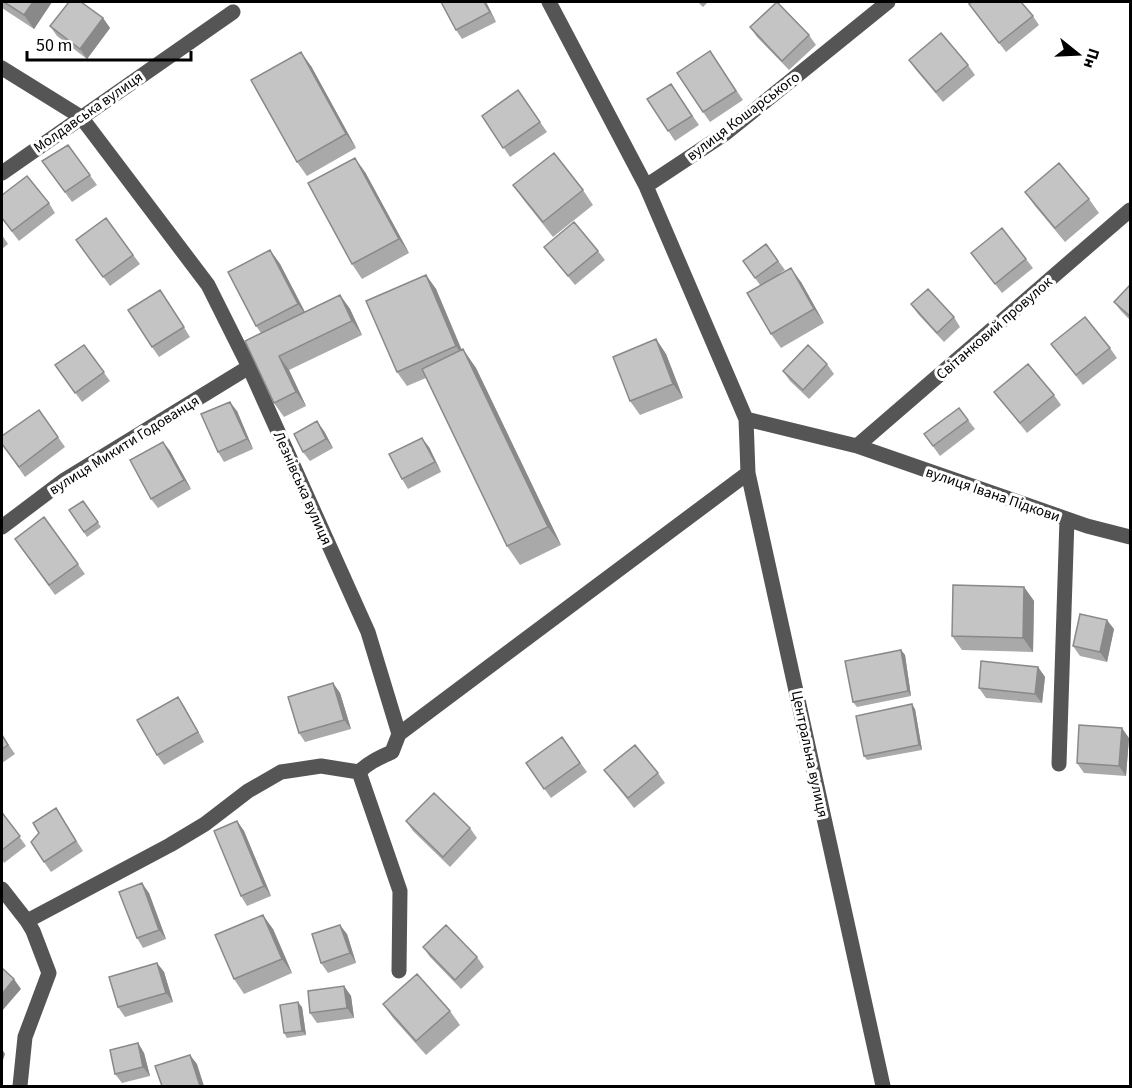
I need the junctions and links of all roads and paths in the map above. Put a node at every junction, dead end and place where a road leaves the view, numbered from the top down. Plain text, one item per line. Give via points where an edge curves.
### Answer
1 (549, 2) edge
2 (888, 2) edge
3 (234, 12) dead end
4 (2, 68) edge
5 (81, 117) junction
6 (2, 173) edge
7 (646, 186) junction
8 (1131, 210) edge
9 (249, 368) junction
10 (746, 419) junction
11 (857, 446) junction
12 (748, 473) junction
13 (1067, 519) junction
14 (2, 527) edge
15 (1131, 537) edge
16 (399, 734) junction
17 (1059, 764) dead end
18 (359, 772) junction
19 (2, 889) edge
20 (27, 921) junction
21 (399, 971) dead end
22 (20, 1086) edge
23 (883, 1086) edge

1 - 7 street
2 - 7 street, вулиця Кошарського via 726,133
3 - 5 street, Молдавська вулиця
4 - 5 street, Лезнівська вулиця
5 - 6 street, Молдавська вулиця
5 - 9 street, Лезнівська вулиця via 208,285
7 - 10 street
8 - 11 street, Світанковий провулок
9 - 14 street, вулиця Микити Годованця via 63,481
9 - 16 street, Лезнівська вулиця via 368,632
10 - 11 street, вулиця Івана Підкови
10 - 12 street, Центральна вулиця
11 - 13 street, вулиця Івана Підкови
12 - 16 street
12 - 23 street, Центральна вулиця
13 - 15 street, вулиця Івана Підкови
13 - 17 street
16 - 18 street via 392,752
18 - 20 street via 321,766 281,772 170,845
18 - 21 street via 400,891
19 - 20 street
20 - 22 street via 49,973 25,1037

